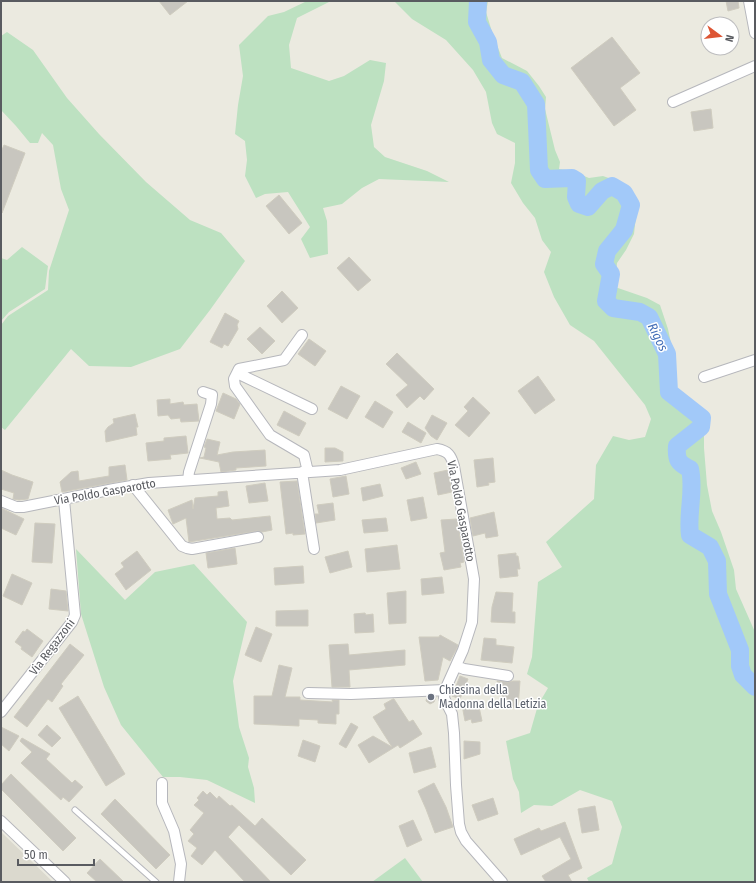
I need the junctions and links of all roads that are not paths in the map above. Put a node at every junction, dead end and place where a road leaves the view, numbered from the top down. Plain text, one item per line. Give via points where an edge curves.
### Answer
1 (749, 1) edge
2 (755, 33) edge
3 (755, 66) edge
4 (673, 102) dead end
5 (302, 335) dead end
6 (755, 360) edge
7 (237, 373) junction
8 (704, 377) dead end
9 (203, 392) dead end
10 (312, 410) dead end
11 (305, 472) junction
12 (188, 480) junction
13 (133, 485) junction
14 (64, 500) junction
15 (1, 501) edge
16 (258, 537) dead end
17 (314, 549) dead end
18 (456, 666) junction
19 (508, 676) dead end
20 (445, 690) junction
21 (308, 693) dead end
22 (1, 712) edge
23 (162, 783) dead end
24 (75, 810) dead end
25 (1, 821) edge
26 (65, 882) edge
27 (156, 882) edge
28 (179, 882) edge
29 (502, 882) edge

1 - 2 street
3 - 4 street
5 - 7 street via 284,360 239,369
6 - 8 street
7 - 10 street
7 - 11 street via 234,379 235,386 270,435 304,455
9 - 12 street via 212,395 211,404
11 - 12 street, Via Poldo Gasparotto
11 - 17 street
11 - 18 street, Via Poldo Gasparotto via 340,470 437,449 446,451 451,456 474,579 472,622
12 - 13 street, Via Poldo Gasparotto
13 - 14 street, Via Poldo Gasparotto
13 - 16 street via 182,546 192,549
14 - 15 street, Via Poldo Gasparotto via 23,507
14 - 22 street, Via Regazzoni via 75,615
18 - 19 street
18 - 20 street, Via Poldo Gasparotto
20 - 21 street
20 - 29 street via 444,698 452,714 461,832
23 - 28 street via 162,803 174,831 180,864
24 - 27 lane
25 - 26 street

